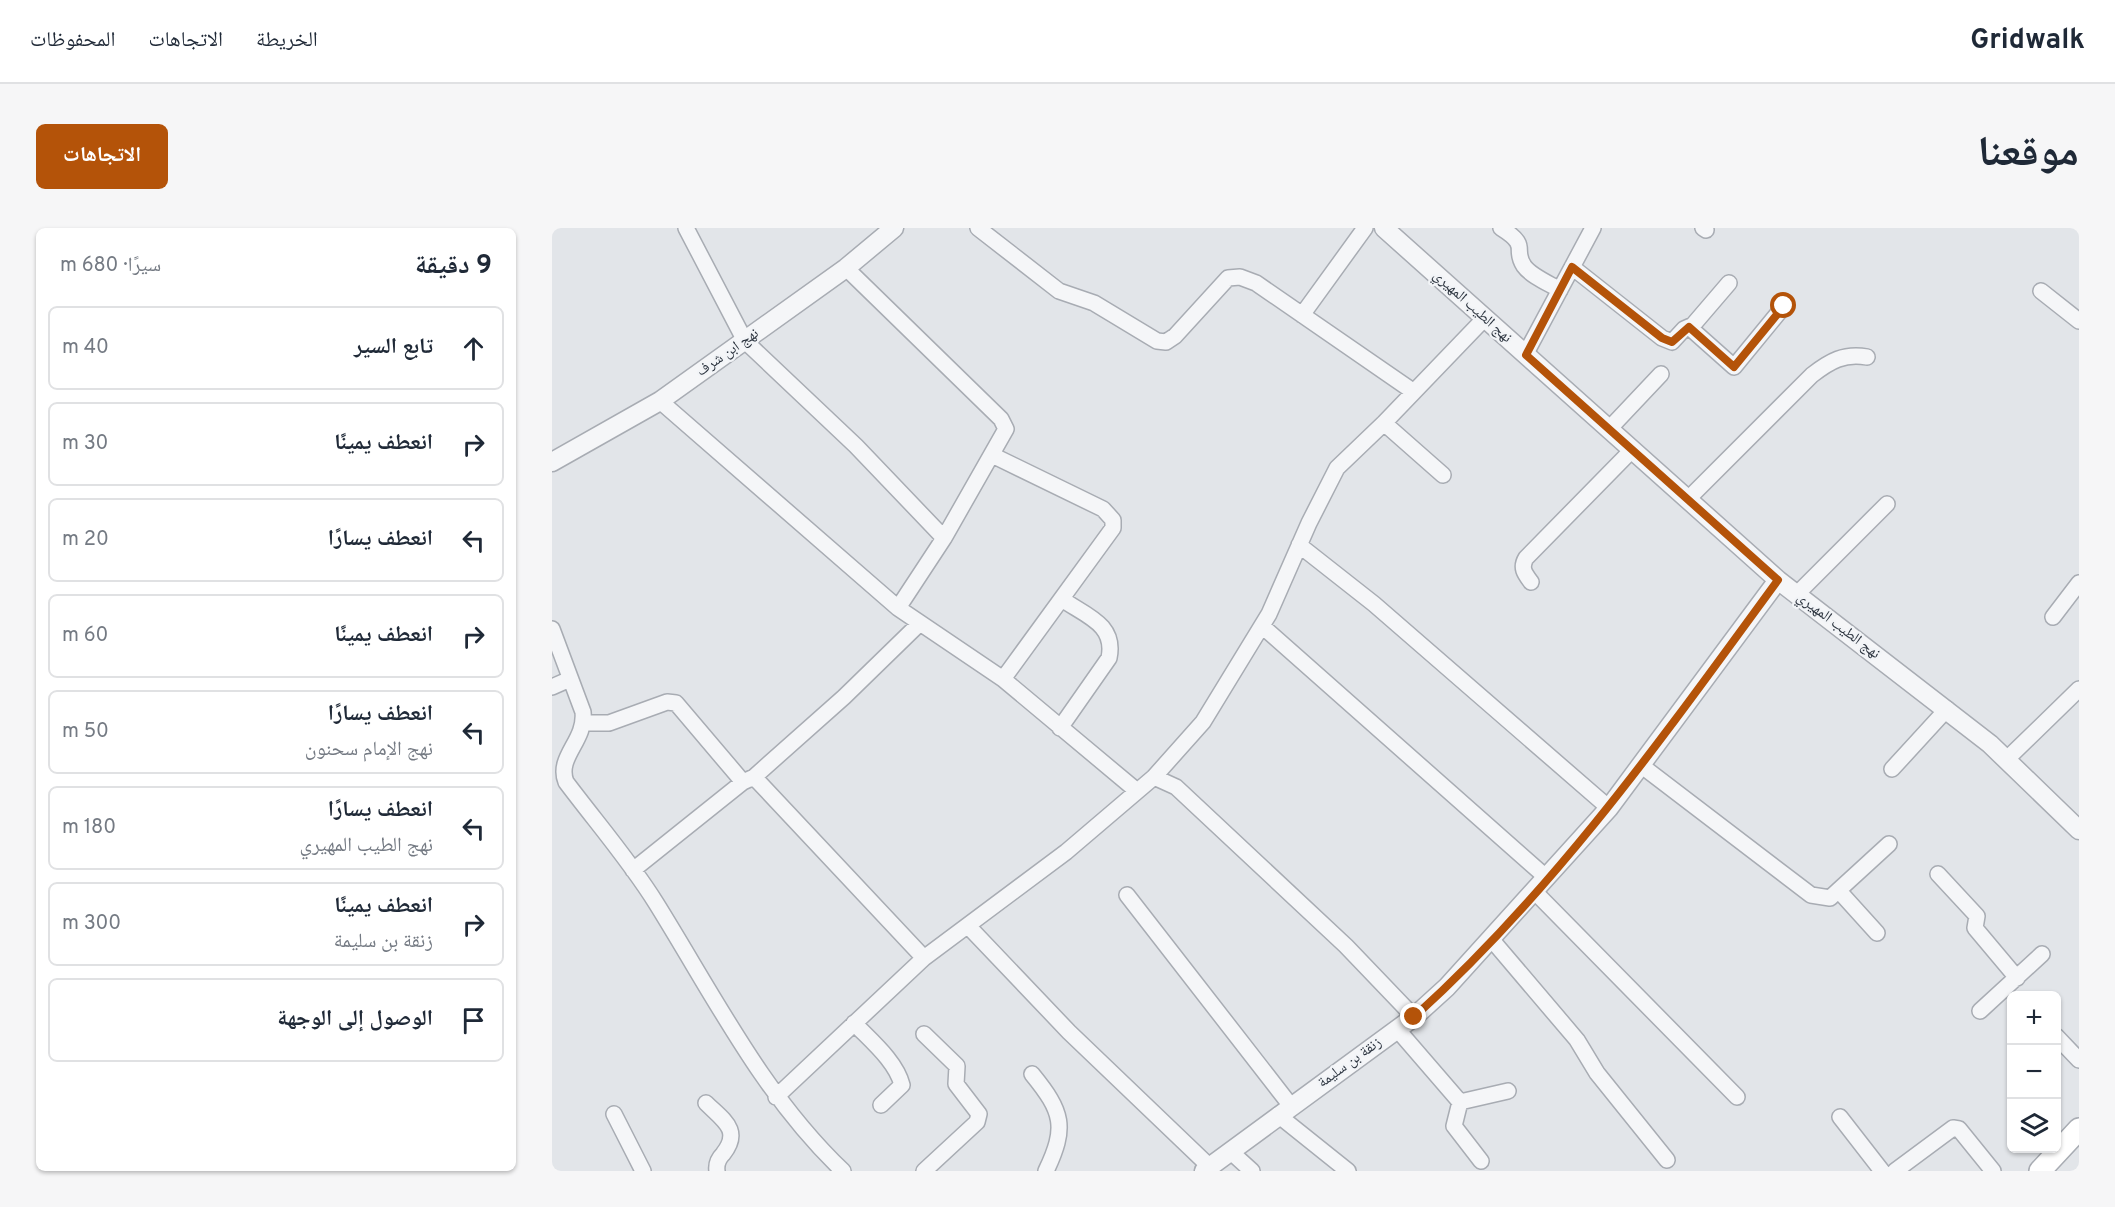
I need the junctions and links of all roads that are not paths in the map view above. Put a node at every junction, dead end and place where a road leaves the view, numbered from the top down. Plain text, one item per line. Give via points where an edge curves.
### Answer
1 (686, 228) edge
2 (894, 228) edge
3 (978, 228) edge
4 (1365, 228) edge
5 (1384, 228) edge
6 (1501, 228) edge
7 (1593, 228) edge
8 (1572, 267) junction
9 (846, 268) junction
10 (1730, 282) dead end
11 (1560, 290) junction
12 (2041, 291) dead end
13 (1784, 306) dead end
14 (1302, 315) junction
15 (1484, 319) junction
16 (2079, 321) edge
17 (1689, 327) junction
18 (745, 341) junction
19 (1526, 355) junction
20 (1867, 357) dead end
21 (1661, 374) dead end
22 (1414, 393) junction
23 (660, 400) junction
24 (1384, 423) junction
25 (1610, 428) junction
26 (1632, 450) junction
27 (992, 455) junction
28 (552, 462) edge
29 (1443, 475) dead end
30 (1687, 500) junction
31 (1887, 504) dead end
32 (944, 538) junction
33 (1299, 545) junction
34 (1778, 580) junction
35 (1531, 582) dead end
36 (2079, 584) edge
37 (1796, 595) junction
38 (1063, 600) junction
39 (898, 608) junction
40 (2053, 616) dead end
41 (919, 624) junction
42 (1262, 626) junction
43 (552, 629) edge
44 (570, 679) junction
45 (1003, 680) junction
46 (552, 687) edge
47 (2077, 695) edge
48 (1947, 709) junction
49 (585, 723) junction
50 (1060, 728) junction
51 (2007, 759) junction
52 (1642, 766) junction
53 (1892, 769) dead end
54 (1154, 777) junction
55 (748, 780) junction
56 (1137, 790) junction
57 (1609, 808) junction
58 (2079, 830) edge
59 (1889, 844) dead end
60 (633, 870) junction
61 (1938, 874) dead end
62 (1548, 878) junction
63 (1839, 891) junction
64 (1535, 892) junction
65 (1127, 895) dead end
66 (969, 927) junction
67 (1877, 933) dead end
68 (1492, 940) junction
69 (2042, 954) dead end
70 (924, 958) junction
71 (2015, 986) edge
72 (1980, 1011) dead end
73 (1414, 1017) junction
74 (854, 1023) junction
75 (1397, 1029) junction
76 (924, 1034) dead end
77 (2061, 1041) edge
78 (2079, 1060) edge
79 (1032, 1074) dead end
80 (1508, 1091) dead end
81 (776, 1097) junction
82 (1737, 1097) dead end
83 (1460, 1102) junction
84 (706, 1103) dead end
85 (881, 1105) dead end
86 (1284, 1110) junction
87 (614, 1114) dead end
88 (1840, 1116) dead end
89 (2079, 1129) edge
90 (1230, 1151) junction
91 (1667, 1160) dead end
92 (1481, 1161) dead end
93 (1207, 1169) edge
94 (2046, 1169) edge
95 (643, 1171) edge
96 (717, 1171) edge
97 (843, 1171) edge
98 (924, 1171) edge
99 (1046, 1171) edge
100 (1252, 1171) edge
101 (1348, 1171) edge
102 (1882, 1171) edge
103 (1895, 1171) edge
104 (1993, 1171) edge

1 - 18 street
2 - 9 street, نهج ابن شرف
3 - 14 street via 1059,291 1094,303 1157,341 1166,342 1175,336 1228,278 1256,282
4 - 14 street
5 - 15 street, نهج الطيب المهيري
6 - 11 street via 1516,237 1525,269
7 - 8 street
8 - 11 street
8 - 17 street via 1662,338 1672,342
9 - 18 street, نهج ابن شرف
9 - 27 street via 1001,419 1006,429
10 - 17 street
11 - 19 street
12 - 16 street
13 - 17 street via 1734,367
14 - 22 street
15 - 19 street, نهج الطيب المهيري
15 - 22 street
18 - 23 street, نهج ابن شرف
18 - 32 street via 856,446
19 - 25 street, نهج الطيب المهيري
20 - 30 street via 1843,356 1812,375
21 - 25 street
22 - 24 street
23 - 28 street, نهج ابن شرف
23 - 39 street
24 - 29 street
24 - 33 street via 1337,468
25 - 26 street, نهج الطيب المهيري
26 - 30 street, نهج الطيب المهيري
26 - 35 street via 1526,558 1523,570
27 - 32 street
27 - 38 street via 1103,509 1113,520 1113,528
30 - 34 street, نهج الطيب المهيري
31 - 37 street
32 - 39 street
33 - 42 street
33 - 57 street via 1374,604
34 - 37 street, نهج الطيب المهيري
34 - 52 street, زنقة بن سليمة
36 - 40 street
37 - 48 street, نهج الطيب المهيري
38 - 45 street
38 - 50 street via 1107,630 1112,647 1109,658
39 - 41 street
41 - 45 street
41 - 55 street via 844,697
42 - 54 street via 1203,722
42 - 62 street
43 - 44 street
44 - 46 street
44 - 49 street
45 - 50 street
47 - 51 street
48 - 51 street, نهج الطيب المهيري
48 - 53 street
49 - 55 street via 609,723 667,702 676,703
49 - 60 street via 563,774
50 - 56 street
51 - 58 street, نهج الطيب المهيري
52 - 57 street, زنقة بن سليمة
52 - 63 street via 1811,895 1830,898
54 - 56 street
54 - 73 street via 1176,787 1346,946
55 - 60 street
55 - 70 street
56 - 66 street via 1066,852
57 - 62 street, زنقة بن سليمة
59 - 63 street
60 - 81 street
61 - 71 street via 1977,916 1975,928
62 - 64 street, زنقة بن سليمة
63 - 67 street
64 - 68 street, زنقة بن سليمة
64 - 82 street
65 - 86 street
66 - 70 street
66 - 93 street
68 - 73 street, زنقة بن سليمة
68 - 91 street via 1577,1040 1597,1073
69 - 71 street
70 - 74 street
71 - 72 street
73 - 75 street, زنقة بن سليمة
74 - 81 street
74 - 85 street via 901,1080 902,1085
75 - 83 street
75 - 86 street, زنقة بن سليمة
76 - 98 street via 957,1066 956,1084 979,1114 977,1122
77 - 78 street
79 - 99 street via 1054,1105 1059,1122 1056,1152
80 - 83 street
81 - 97 street
83 - 92 street via 1454,1126
84 - 96 street via 732,1134 718,1160
86 - 90 street, زنقة بن سليمة
86 - 101 street
87 - 95 street
88 - 102 street
89 - 94 main road
90 - 93 street, زنقة بن سليمة
90 - 100 street
103 - 104 street via 1953,1128 1959,1129

